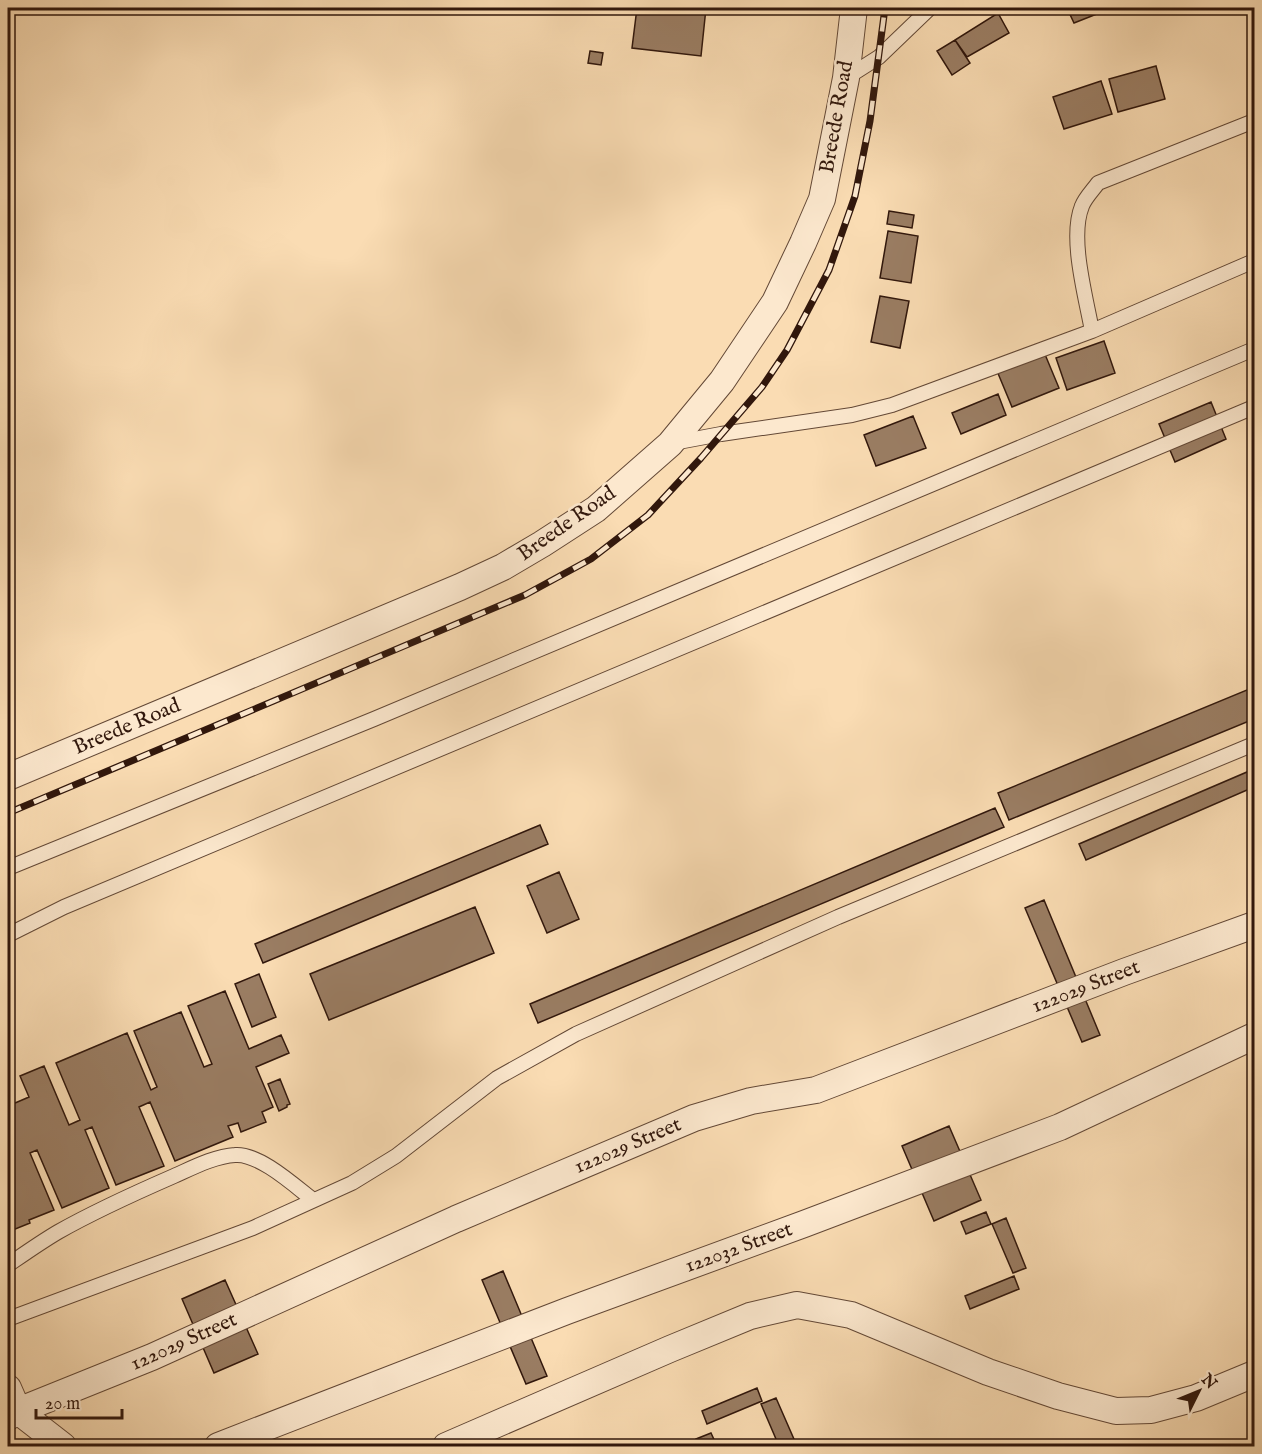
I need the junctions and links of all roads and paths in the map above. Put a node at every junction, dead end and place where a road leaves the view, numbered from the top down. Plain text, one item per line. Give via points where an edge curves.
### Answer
1 (854, 8) edge
2 (930, 8) edge
3 (846, 78) junction
4 (1254, 121) edge
5 (1254, 261) edge
6 (1092, 331) junction
7 (1254, 349) edge
8 (1254, 407) edge
9 (670, 444) junction
10 (1254, 744) edge
11 (8, 777) edge
12 (8, 868) edge
13 (1254, 925) edge
14 (8, 935) edge
15 (1254, 1036) edge
16 (313, 1200) junction
17 (8, 1264) edge
18 (8, 1319) edge
19 (1254, 1374) edge
20 (8, 1388) edge
21 (11, 1420) edge
22 (63, 1446) edge
23 (218, 1446) edge
24 (446, 1446) edge

1 - 3 street, Breede Road
2 - 3 lane via 879,57
3 - 9 street, Breede Road via 822,199 775,302 722,381
4 - 6 lane via 1098,183 1082,206 1076,233
5 - 6 lane
6 - 9 lane via 892,405
7 - 12 lane via 375,719
8 - 14 lane via 64,907
9 - 11 street, Breede Road via 596,509 503,567
10 - 16 lane via 838,917 576,1034 497,1078 396,1156 352,1183
13 - 21 street, 122029 Street via 816,1090 751,1101 694,1118 456,1218
15 - 23 street, 122032 Street via 1059,1127
16 - 17 lane via 282,1175 255,1159 236,1154 210,1161 100,1210
16 - 18 lane via 253,1228
19 - 24 street via 1196,1398 1151,1410 1116,1411 988,1371 851,1315 798,1305 750,1316
20 - 21 street
21 - 22 street

